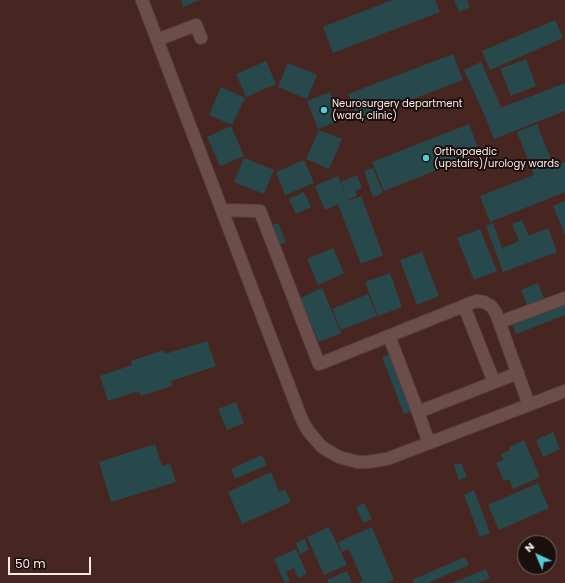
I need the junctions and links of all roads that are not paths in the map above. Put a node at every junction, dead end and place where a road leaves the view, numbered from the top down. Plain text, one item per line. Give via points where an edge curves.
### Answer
1 (142, 0) edge
2 (201, 38) dead end
3 (157, 40) junction
4 (222, 210) junction
5 (565, 298) edge
6 (464, 306) junction
7 (500, 322) junction
8 (389, 336) junction
9 (518, 373) junction
10 (494, 382) junction
11 (565, 391) edge
12 (529, 405) junction
13 (418, 412) junction
14 (429, 443) junction

1 - 3 lane
2 - 3 lane via 196,25
3 - 4 lane
4 - 8 lane via 260,211 319,364
4 - 14 lane via 302,420 315,440 339,457 367,462 387,459
5 - 7 lane
6 - 7 lane via 476,301 484,302 494,309
6 - 8 lane
6 - 10 lane
7 - 9 lane
8 - 13 lane
9 - 10 lane
9 - 12 lane
10 - 13 lane
11 - 12 lane
12 - 14 lane
13 - 14 lane

